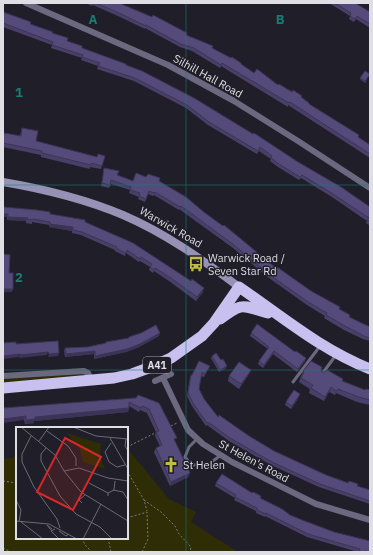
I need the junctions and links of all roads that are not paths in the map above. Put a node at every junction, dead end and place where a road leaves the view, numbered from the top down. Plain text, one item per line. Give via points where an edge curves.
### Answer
1 (26, 3) edge
2 (3, 182) edge
3 (370, 188) edge
4 (239, 288) junction
5 (276, 315) junction
6 (214, 323) junction
7 (321, 344) junction
8 (337, 354) junction
9 (370, 369) edge
10 (171, 374) dead end
11 (322, 374) edge
12 (3, 376) edge
13 (163, 378) junction
14 (91, 380) junction
15 (155, 381) dead end
16 (293, 382) dead end
17 (3, 388) edge
18 (197, 439) junction
19 (220, 455) junction
20 (370, 520) edge

1 - 3 street, Silhill Hall Road via 168,65 234,101
2 - 4 main road, Warwick Road via 74,198 124,215 164,236
4 - 5 highway, Warwick Road / A41
4 - 6 highway, A41
5 - 6 highway, A41 via 244,306 230,311
5 - 7 highway, Warwick Road / A41
6 - 14 highway, A41 via 202,336 171,358 132,374
7 - 8 highway, Warwick Road / A41
7 - 16 lane
8 - 9 highway, Warwick Road / A41
8 - 11 lane
10 - 13 street
12 - 14 street via 84,372
13 - 15 street
13 - 18 street, St Helen's Road via 188,430
14 - 17 highway, A41
18 - 19 street, St Helen's Road
18 - 19 lane via 189,447 185,457 191,465 209,464
19 - 20 street, St Helen's Road via 316,504

